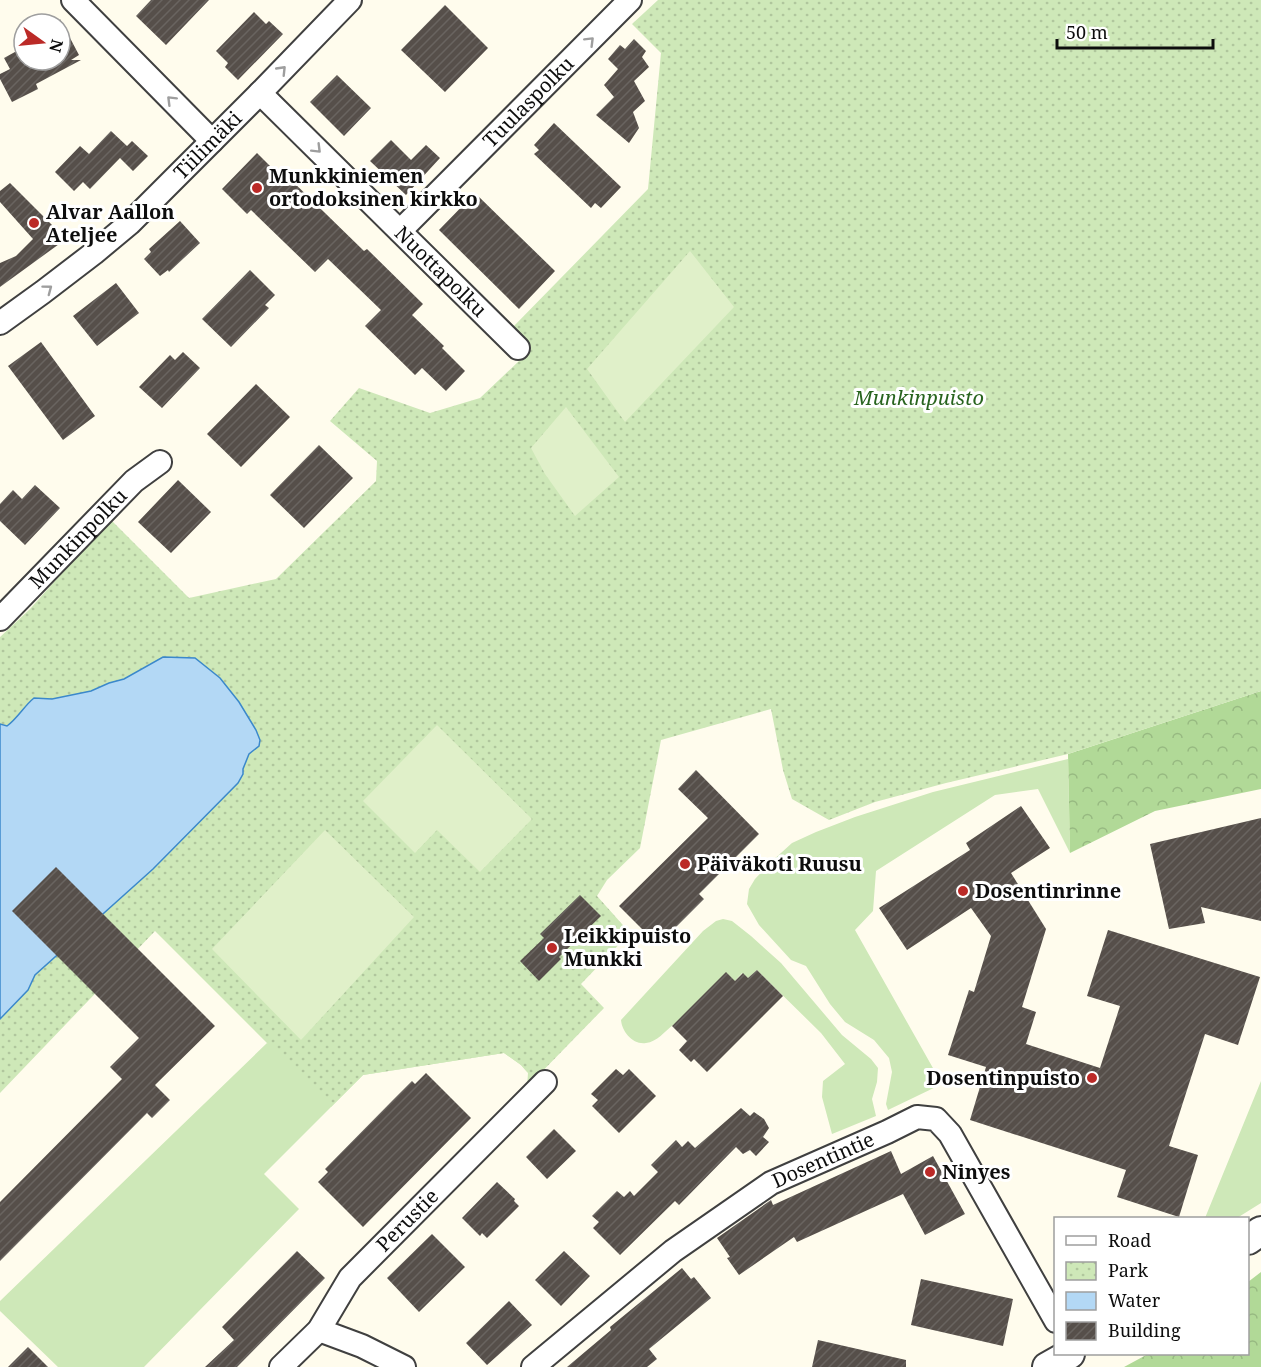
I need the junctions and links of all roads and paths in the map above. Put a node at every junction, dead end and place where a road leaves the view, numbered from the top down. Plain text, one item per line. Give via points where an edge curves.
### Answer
1 (73, 0) edge
2 (350, 0) edge
3 (630, 0) edge
4 (260, 93) junction
5 (212, 141) junction
6 (393, 224) junction
7 (0, 323) edge
8 (518, 348) dead end
9 (160, 462) dead end
10 (0, 619) edge
11 (545, 1082) dead end
12 (1054, 1317) edge
13 (319, 1330) junction
14 (1067, 1355) edge
15 (281, 1367) edge
16 (404, 1367) edge
17 (533, 1367) edge
18 (1047, 1367) edge

5 -> 1 street
4 -> 2 street, Tiilimäki
6 -> 3 street, Tuulaspolku
4 - 5 street, Tiilimäki
4 -> 6 street, Nuottapolku
7 -> 5 street, Tiilimäki via 130,223
6 - 8 street, Nuottapolku
9 - 10 street, Munkinpolku via 134,481
11 - 13 street, Perustie via 350,1278
12 - 17 street, Dosentintie via 950,1134 936,1119 917,1117 771,1183 674,1251
13 - 15 street, Perustie
13 - 16 street
14 - 18 street

